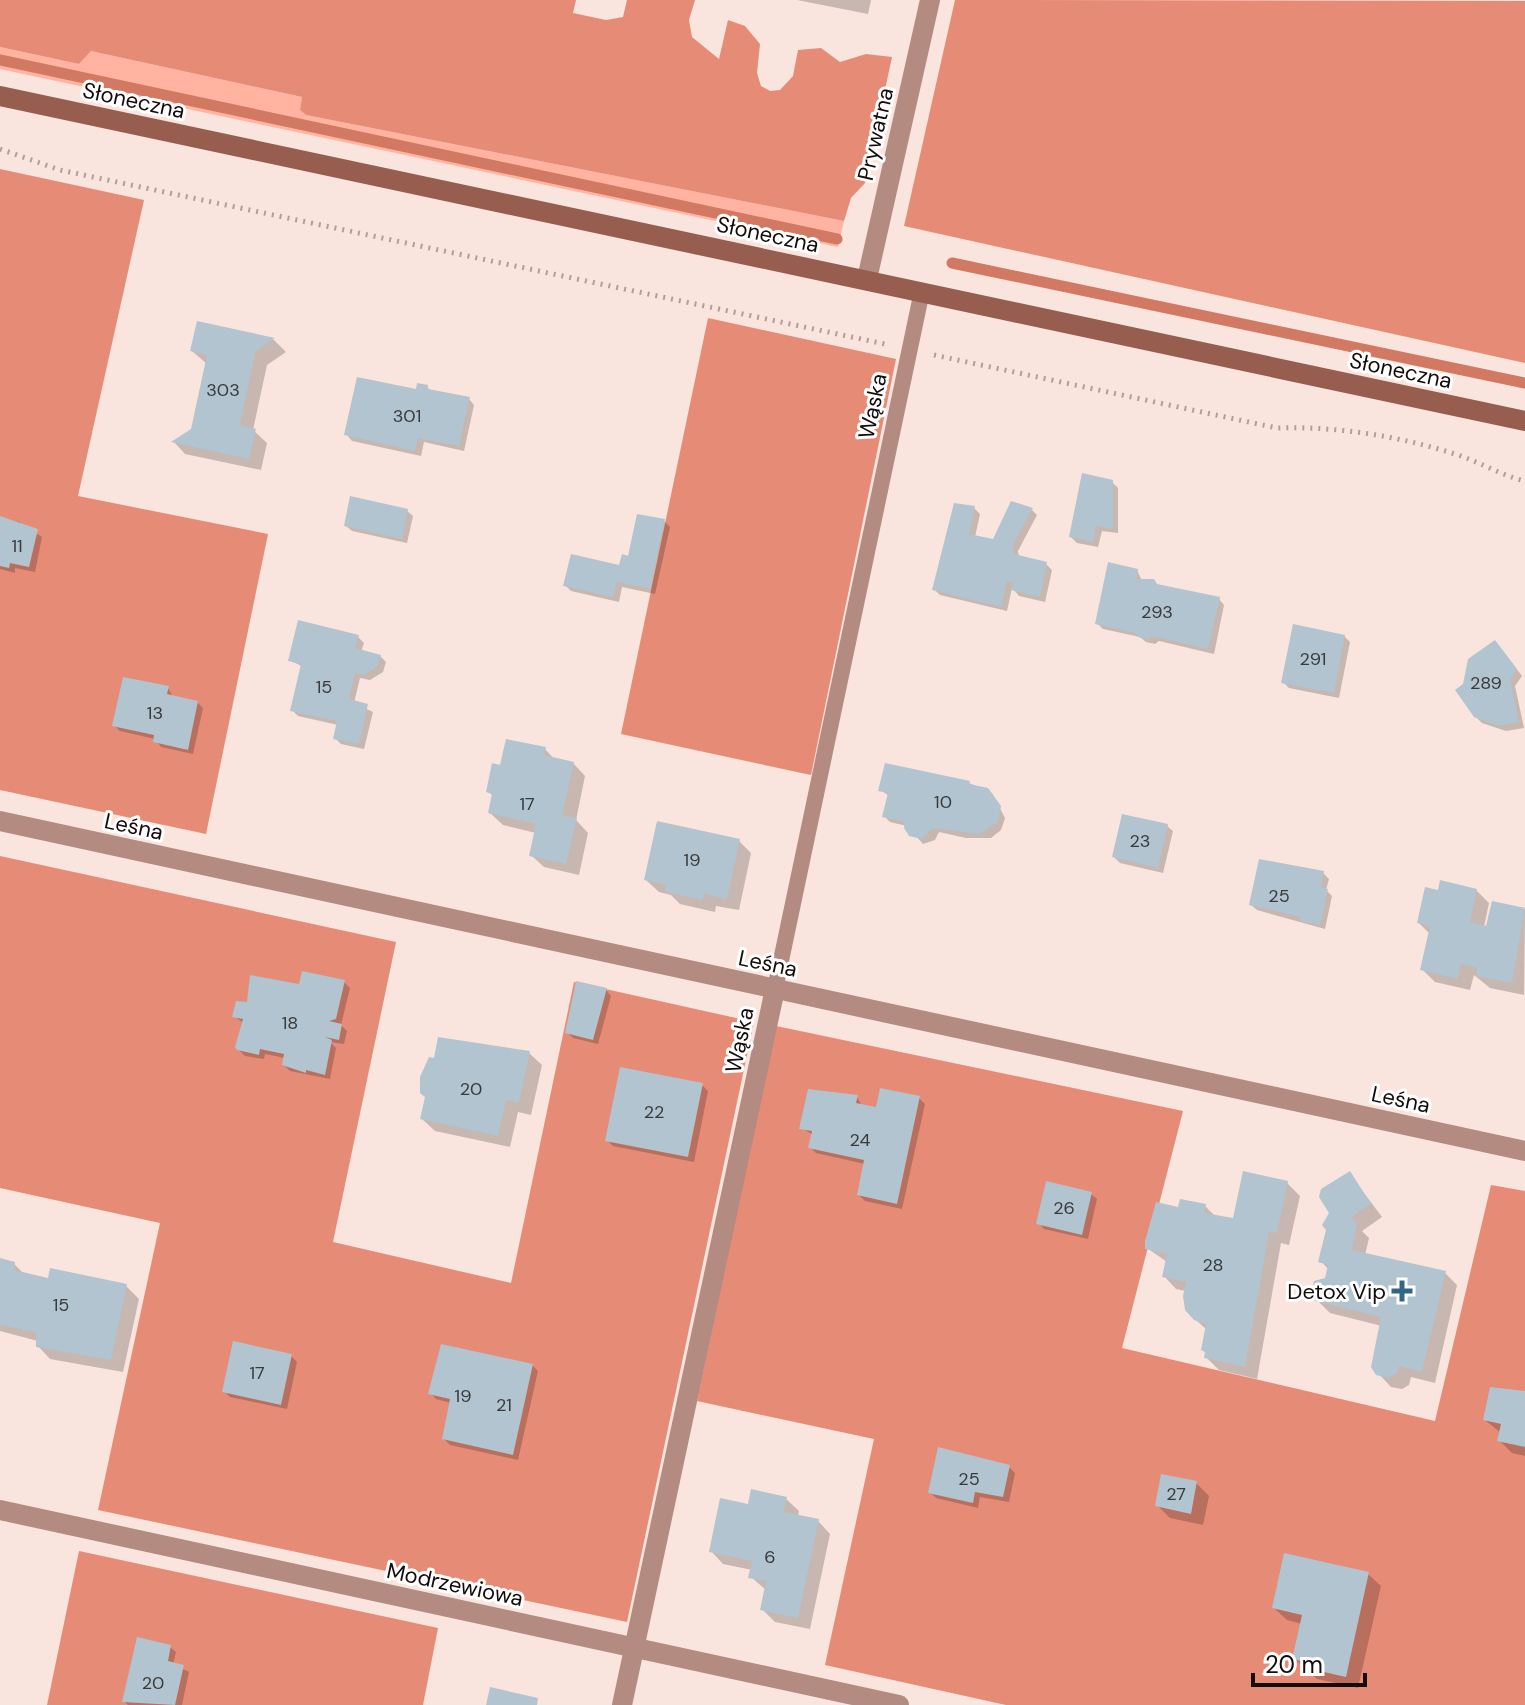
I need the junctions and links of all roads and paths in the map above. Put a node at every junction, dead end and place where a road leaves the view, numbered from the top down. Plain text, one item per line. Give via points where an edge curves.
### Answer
1 (930, 0) edge
2 (0, 96) edge
3 (0, 149) edge
4 (867, 279) junction
5 (922, 291) junction
6 (909, 350) junction
7 (1525, 421) edge
8 (1525, 481) edge
9 (0, 821) edge
10 (775, 989) junction
11 (1525, 1151) edge
12 (0, 1510) edge
13 (634, 1647) junction
14 (622, 1705) edge
15 (899, 1705) edge

1 - 4 street, Prywatna
2 - 4 main road, Słoneczna
3 - 6 path via 60,170
4 - 5 main road, Słoneczna
5 - 6 lane, Wąska
5 - 7 main road, Słoneczna
6 - 8 path via 1277,428 1330,426 1456,454
6 - 10 lane, Wąska
9 - 10 street, Leśna
10 - 11 street, Leśna
10 - 13 street, Wąska
12 - 13 street, Modrzewiowa
13 - 14 street, Wąska
13 - 15 street, Modrzewiowa

